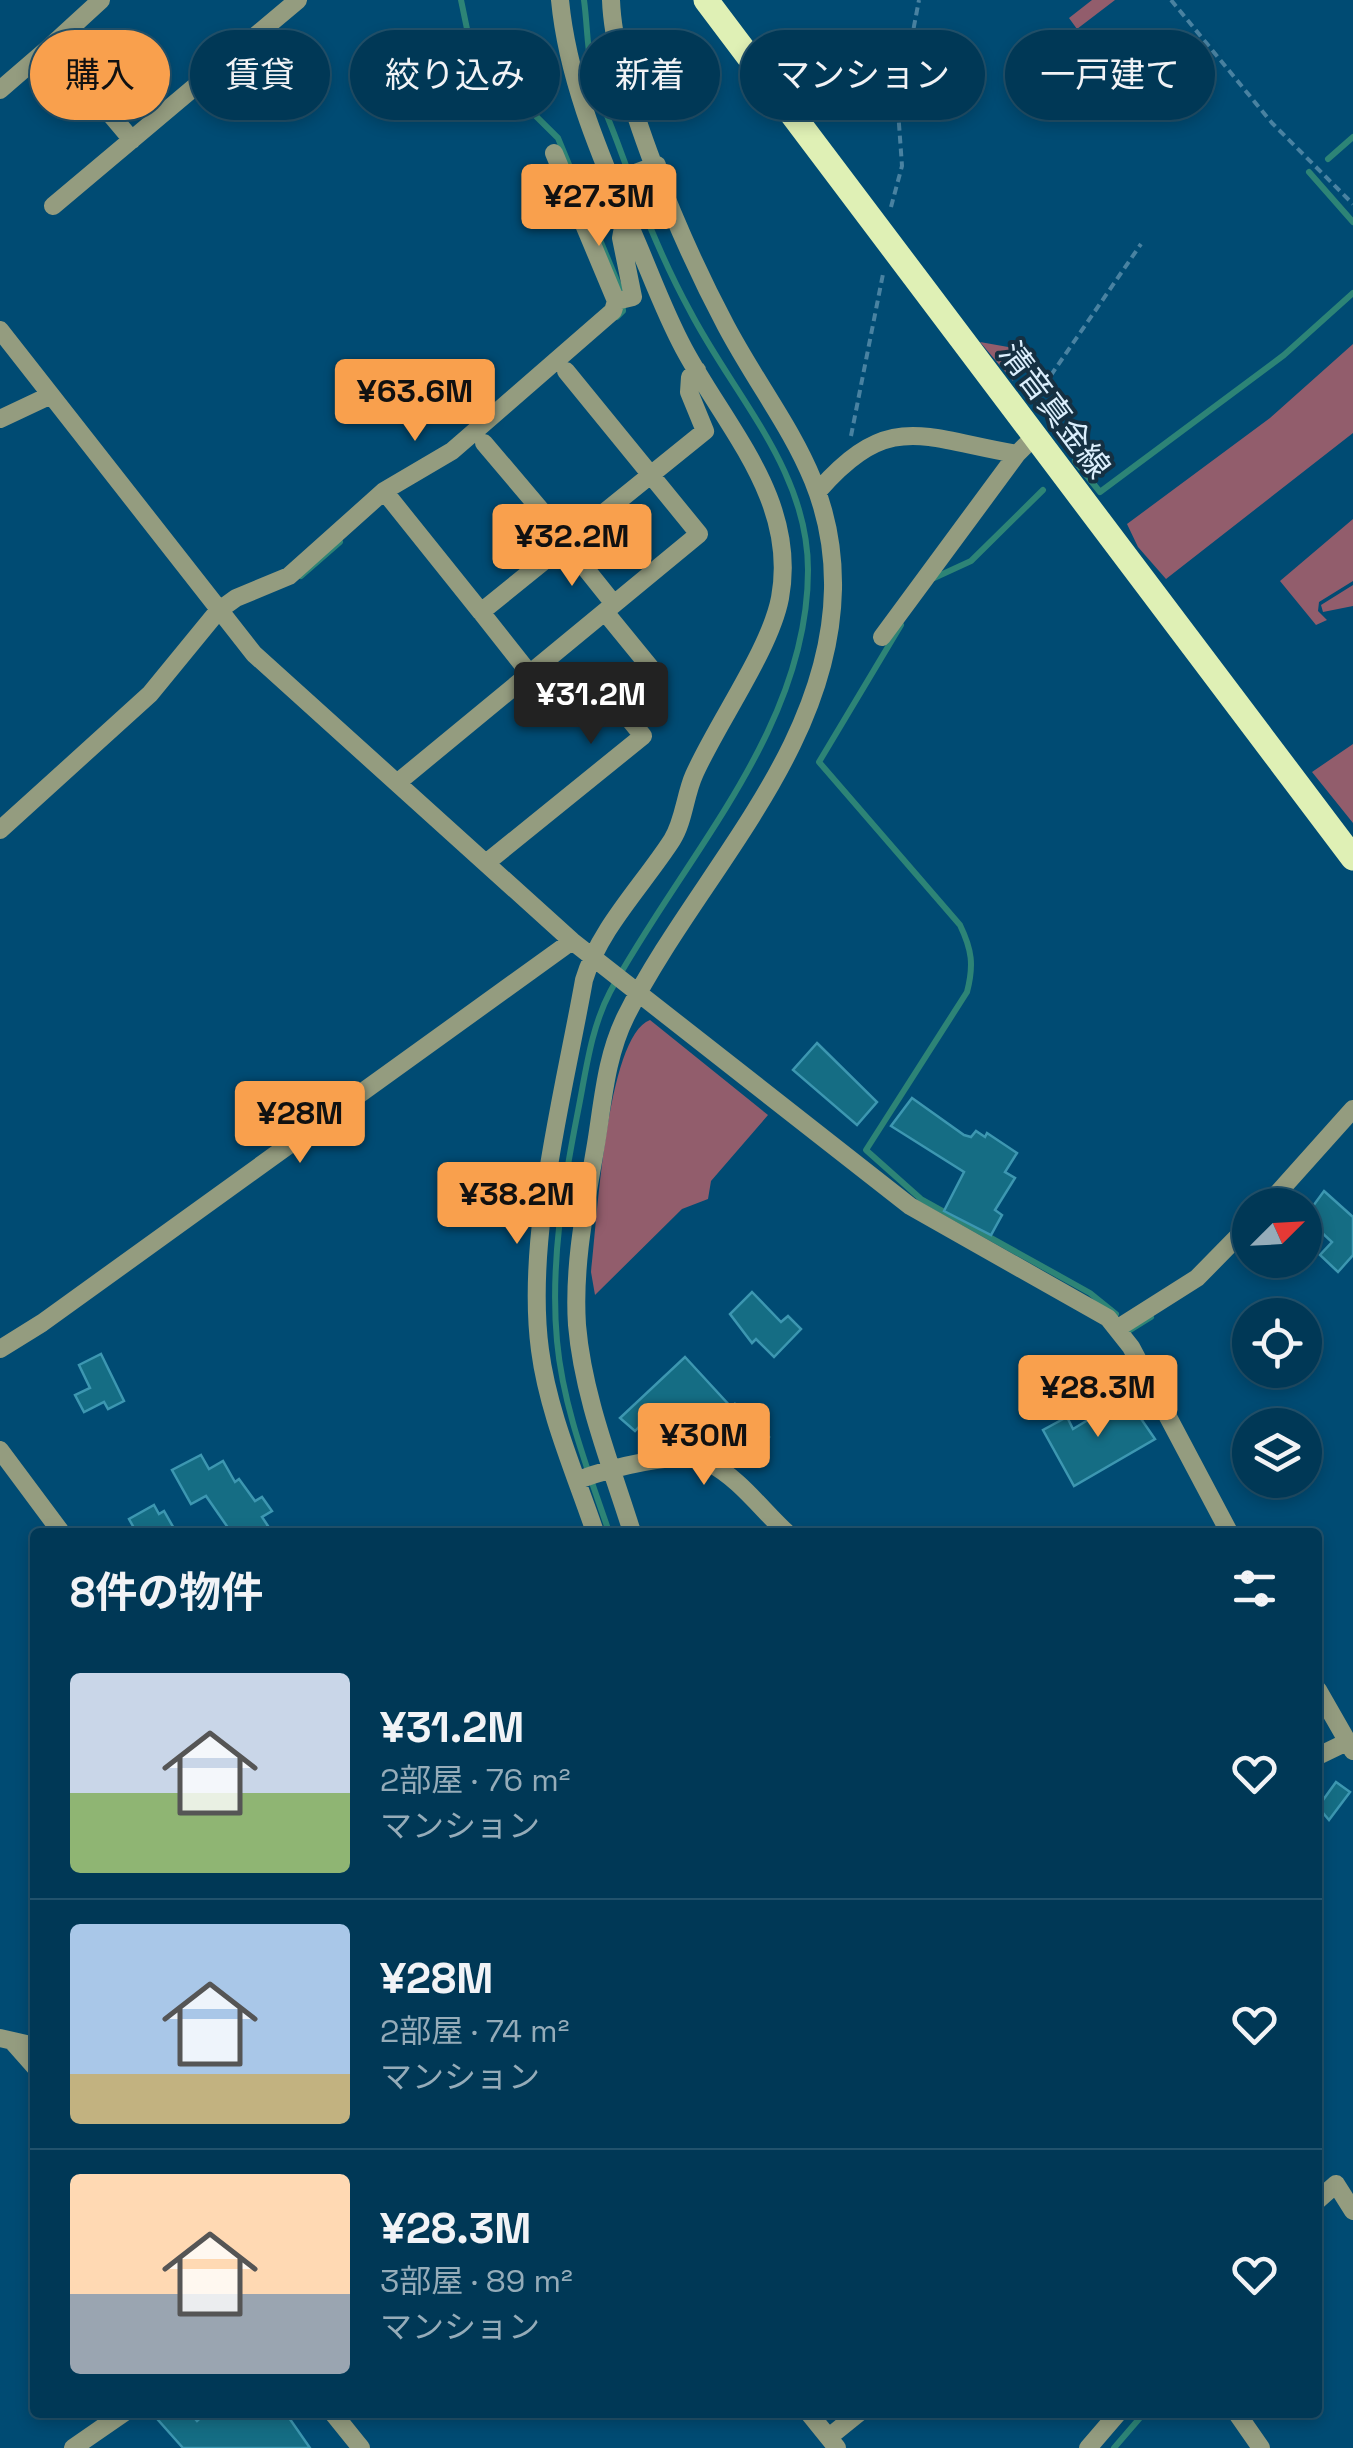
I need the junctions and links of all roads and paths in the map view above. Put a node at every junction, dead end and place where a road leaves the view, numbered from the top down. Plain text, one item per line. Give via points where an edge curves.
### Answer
1 (101, 0) edge
2 (298, 0) edge
3 (560, 0) edge
4 (611, 0) edge
5 (706, 0) edge
6 (920, 0) edge
7 (1170, 0) edge
8 (69, 30) edge
9 (30, 65) edge
10 (0, 90) edge
11 (115, 120) edge
12 (132, 140) junction
13 (554, 154) dead end
14 (650, 168) junction
15 (615, 181) junction
16 (1353, 204) edge
17 (53, 206) dead end
18 (626, 215) junction
19 (886, 241) junction
20 (1141, 244) dead end
21 (621, 299) junction
22 (0, 330) edge
23 (566, 370) dead end
24 (696, 370) junction
25 (51, 395) junction
26 (0, 419) edge
27 (1023, 436) junction
28 (484, 443) dead end
29 (855, 453) junction
30 (652, 475) junction
31 (819, 490) junction
32 (387, 495) junction
33 (567, 543) junction
34 (609, 608) junction
35 (218, 610) junction
36 (481, 612) junction
37 (882, 637) dead end
38 (530, 674) junction
39 (397, 783) junction
40 (0, 830) edge
41 (1353, 858) edge
42 (486, 863) junction
43 (572, 940) junction
44 (598, 962) junction
45 (632, 992) junction
46 (1353, 1109) edge
47 (1282, 1188) edge
48 (1232, 1242) edge
49 (1118, 1328) junction
50 (0, 1349) edge
51 (0, 1450) edge
52 (593, 1475) junction
53 (58, 1528) edge
54 (595, 1528) edge
55 (629, 1528) edge
56 (782, 1528) edge
57 (1227, 1528) edge
58 (1322, 1697) edge
59 (1350, 1746) edge
60 (1322, 1755) edge
61 (6, 2040) edge
62 (30, 2062) edge
63 (1322, 2196) edge
64 (1353, 2211) edge
65 (116, 2418) edge
66 (337, 2418) edge
67 (813, 2418) edge
68 (855, 2418) edge
69 (1114, 2418) edge
70 (1240, 2418) edge
71 (833, 2443) edge
72 (73, 2448) edge
73 (360, 2448) edge
74 (1088, 2448) edge
75 (1262, 2448) edge

1 - 8 street
2 - 12 street
3 - 15 street via 576,82
4 - 14 street
5 - 19 main road, 清音真金線
6 - 19 path via 898,110 902,166
7 - 16 path via 1272,123
9 - 10 street
11 - 12 street
12 - 17 street
13 - 21 street
14 - 15 street
14 - 31 street via 727,329 788,425
15 - 18 street
18 - 21 street via 622,238 633,297
18 - 24 street
19 - 27 main road, 清音真金線
19 - 29 path via 851,437
20 - 27 path
21 - 32 street via 452,451
22 - 25 street
23 - 30 street
24 - 30 street via 689,392 705,431
24 - 44 street via 741,440 772,506 782,538 779,602 692,779 675,834
25 - 26 street
25 - 35 street
27 - 29 street via 898,434
27 - 37 street
27 - 41 main road, 清音真金線
28 - 33 street
29 - 31 street
30 - 33 street
30 - 34 street via 699,534
31 - 45 street via 833,591 807,703 756,807
32 - 35 street via 289,576
32 - 36 street
33 - 34 street
33 - 36 street
34 - 38 street
34 - 42 street via 654,672 621,708 643,736
35 - 39 street via 254,654
35 - 40 street via 150,694
36 - 38 street
38 - 39 street
39 - 42 street
42 - 43 street
43 - 44 street
43 - 50 street
44 - 45 street
44 - 52 street via 556,1130 536,1295 547,1384
45 - 49 street via 910,1206 1088,1303
45 - 52 street via 608,1066 578,1268
46 - 47 street
48 - 49 street via 1197,1278
49 - 57 street
51 - 53 street
52 - 54 street
52 - 55 street
52 - 56 street via 699,1459
58 - 59 street
59 - 60 street
61 - 62 street
63 - 64 street via 1336,2184
65 - 72 street
66 - 73 street
67 - 71 street
68 - 71 street
69 - 74 street
70 - 75 street

